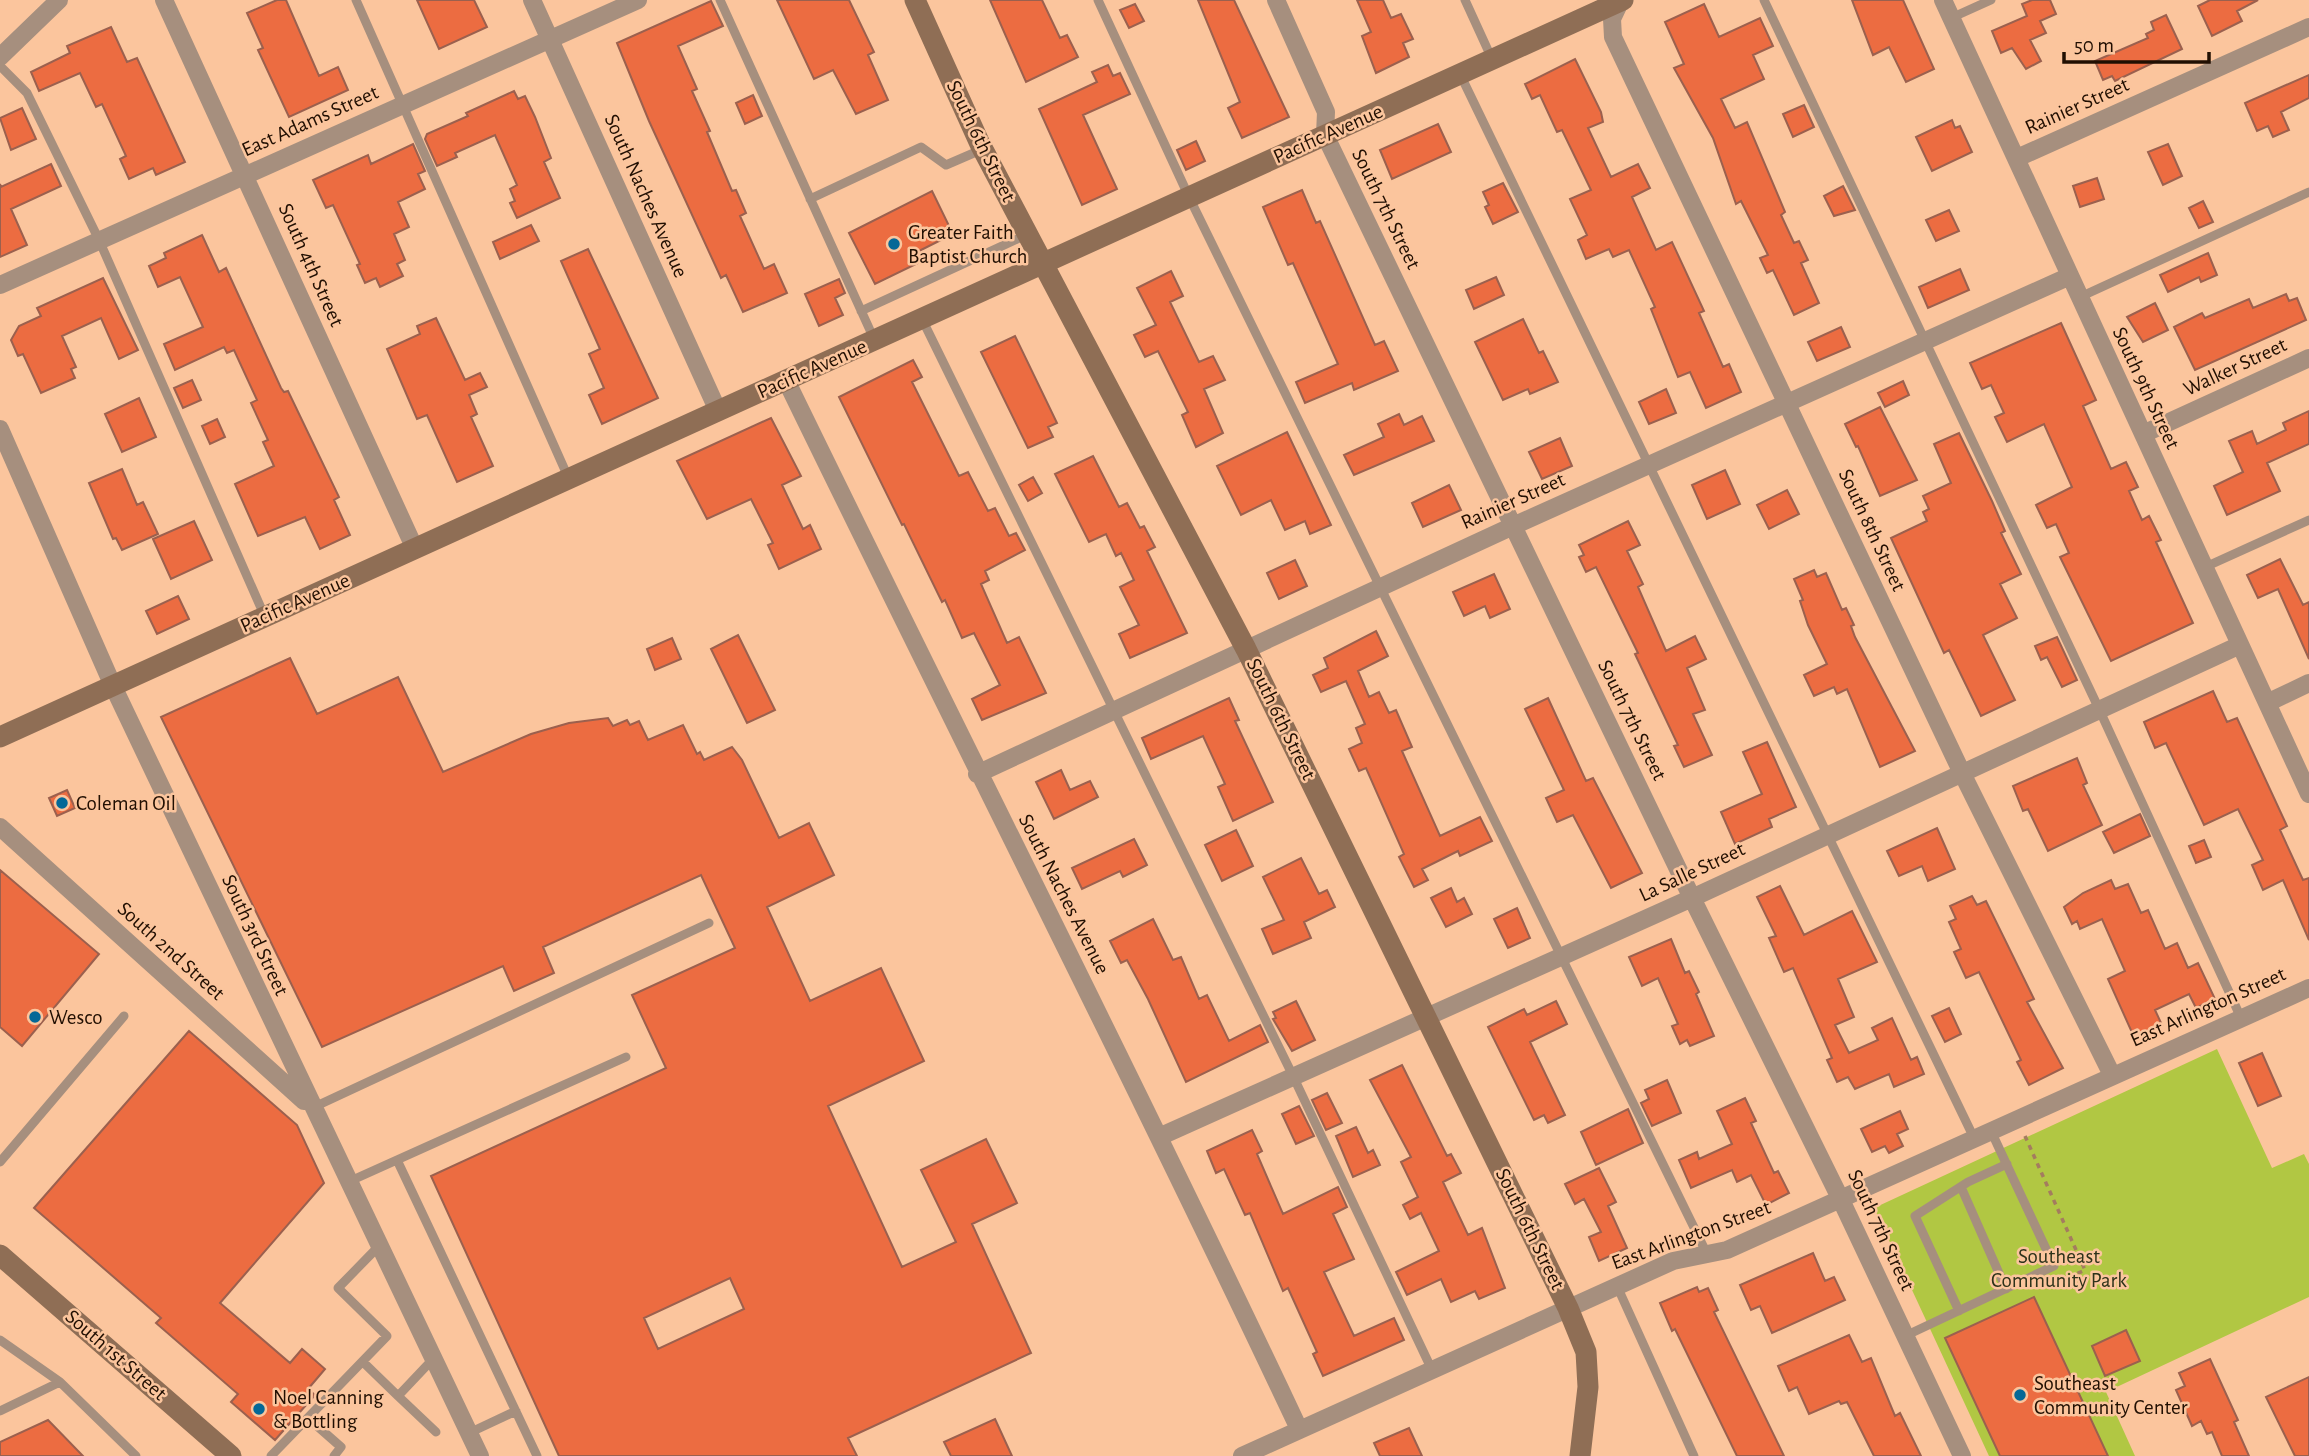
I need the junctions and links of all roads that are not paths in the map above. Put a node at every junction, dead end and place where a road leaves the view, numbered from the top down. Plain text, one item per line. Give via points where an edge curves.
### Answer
1 (59, 0) edge
2 (164, 0) edge
3 (356, 0) edge
4 (533, 0) edge
5 (638, 0) edge
6 (720, 0) edge
7 (915, 0) edge
8 (1098, 0) edge
9 (1276, 0) edge
10 (1465, 0) edge
11 (1621, 0) edge
12 (1764, 0) edge
13 (1943, 0) edge
14 (1991, 0) edge
15 (1951, 18) junction
16 (2309, 27) edge
17 (551, 40) junction
18 (0, 57) edge
19 (1492, 60) junction
20 (0, 66) edge
21 (1460, 74) junction
22 (403, 106) junction
23 (1325, 135) junction
24 (983, 149) junction
25 (2017, 158) junction
26 (245, 175) junction
27 (2309, 192) edge
28 (1189, 197) junction
29 (810, 199) junction
30 (1028, 234) junction
31 (99, 240) junction
32 (1044, 263) junction
33 (2070, 276) junction
34 (0, 285) edge
35 (2080, 297) junction
36 (861, 311) junction
37 (922, 319) junction
38 (874, 340) junction
39 (1925, 341) junction
40 (2309, 358) edge
41 (786, 380) junction
42 (1786, 403) junction
43 (718, 411) junction
44 (0, 429) edge
45 (2143, 434) junction
46 (1650, 464) junction
47 (569, 479) junction
48 (2309, 520) edge
49 (1513, 526) junction
50 (415, 549) junction
51 (2203, 568) junction
52 (1381, 587) junction
53 (265, 617) junction
54 (2240, 645) junction
55 (1246, 649) junction
56 (2309, 683) edge
57 (113, 686) junction
58 (2267, 702) junction
59 (2099, 709) junction
60 (1113, 711) junction
61 (0, 737) edge
62 (1961, 771) junction
63 (977, 774) junction
64 (2309, 794) edge
65 (0, 827) edge
66 (1828, 834) junction
67 (1692, 898) junction
68 (709, 923) dead end
69 (1559, 956) junction
70 (2309, 988) edge
71 (124, 1016) dead end
72 (1427, 1016) junction
73 (2241, 1018) junction
74 (626, 1057) dead end
75 (2112, 1074) junction
76 (1293, 1076) junction
77 (312, 1108) junction
78 (1991, 1131) junction
79 (1161, 1136) junction
80 (1974, 1138) junction
81 (397, 1160) junction
82 (0, 1161) edge
83 (2007, 1164) junction
84 (348, 1182) junction
85 (1961, 1187) junction
86 (1842, 1200) junction
87 (379, 1246) junction
88 (1707, 1254) junction
89 (0, 1255) edge
90 (1617, 1286) junction
91 (2006, 1289) junction
92 (1568, 1308) junction
93 (1959, 1311) junction
94 (1905, 1336) junction
95 (1, 1343) edge
96 (434, 1359) junction
97 (363, 1362) junction
98 (1432, 1370) junction
99 (60, 1382) junction
100 (398, 1396) junction
101 (0, 1411) edge
102 (516, 1411) junction
103 (308, 1418) junction
104 (1299, 1429) junction
105 (436, 1432) dead end
106 (469, 1433) junction
107 (1262, 1452) edge
108 (136, 1456) edge
109 (231, 1456) edge
110 (271, 1456) edge
111 (334, 1456) edge
112 (480, 1456) edge
113 (537, 1456) edge
114 (1242, 1456) edge
115 (1580, 1456) edge
116 (1694, 1456) edge
117 (1962, 1456) edge

1 - 18 street
2 - 26 street, South 4th Street
3 - 22 lane
4 - 17 street, South Naches Avenue
5 - 17 street, East Adams Street
6 - 29 lane
7 - 24 street, South 6th Street
8 - 28 lane
9 - 23 street, South 7th Street via 1326,112
10 - 19 lane
11 - 19 street, Pacific Avenue
11 - 42 street, South 8th Street via 1612,19 1613,37
12 - 39 lane
13 - 15 street, South 9th Street
14 - 15 lane
15 - 25 street, South 9th Street
16 - 25 street, Rainier Street
17 - 22 street, East Adams Street
17 - 43 street, South Naches Avenue
19 - 21 street, Pacific Avenue
20 - 31 lane via 27,93
21 - 23 street, Pacific Avenue
21 - 46 lane
22 - 26 street, East Adams Street
22 - 47 lane
23 - 28 street, Pacific Avenue
23 - 49 street, South 7th Street
24 - 29 lane via 946,165 920,147
24 - 30 street, South 6th Street
25 - 33 street, South 9th Street
26 - 31 street, East Adams Street
26 - 50 street, South 4th Street
27 - 35 lane
28 - 32 street, Pacific Avenue
28 - 52 lane
29 - 36 lane
30 - 32 street, South 6th Street
30 - 36 lane
31 - 34 street, East Adams Street
31 - 53 lane
32 - 37 street, Pacific Avenue
32 - 55 street, South 6th Street
33 - 35 street, South 9th Street
33 - 39 street, Rainier Street
35 - 45 street, South 9th Street
36 - 38 lane
37 - 38 street, Pacific Avenue
37 - 60 lane
38 - 41 street, Pacific Avenue
39 - 42 street, Rainier Street
39 - 59 lane
40 - 45 street, Walker Street
41 - 43 street, Pacific Avenue
41 - 63 street, South Naches Avenue
42 - 46 street, Rainier Street
42 - 62 street, South 8th Street
43 - 47 street, Pacific Avenue
44 - 57 street, South 3rd Street
45 - 51 street, South 9th Street
46 - 49 street, Rainier Street
46 - 66 lane
47 - 50 street, Pacific Avenue
48 - 51 lane
49 - 52 street, Rainier Street
49 - 67 street, South 7th Street
50 - 53 street, Pacific Avenue
51 - 54 street, South 9th Street
52 - 55 street, Rainier Street
52 - 69 lane
53 - 57 street, Pacific Avenue
54 - 58 street, South 9th Street
54 - 59 street, La Salle Street
55 - 60 street, Rainier Street
55 - 72 street, South 6th Street
56 - 58 street
57 - 61 street, Pacific Avenue
57 - 77 street, South 3rd Street
58 - 64 street, South 9th Street
59 - 62 street, La Salle Street
59 - 73 lane
60 - 63 street, Rainier Street
60 - 76 lane
62 - 66 street, La Salle Street
62 - 75 street, South 8th Street
63 - 79 street, South Naches Avenue
65 - 77 street, South 2nd Street
66 - 67 street, La Salle Street
66 - 80 lane
67 - 69 street, La Salle Street
67 - 86 street, South 7th Street
68 - 77 lane
69 - 72 street, La Salle Street
69 - 88 lane
70 - 73 street, East Arlington Street
71 - 82 lane
72 - 76 street, La Salle Street
72 - 92 street, South 6th Street
73 - 75 street, East Arlington Street
74 - 81 lane
75 - 78 street, East Arlington Street
76 - 79 street, La Salle Street
76 - 98 lane
77 - 84 street, South 3rd Street
78 - 80 street, East Arlington Street
78 - 83 lane
79 - 104 street, South Naches Avenue
80 - 86 street, East Arlington Street
81 - 84 lane
81 - 102 lane
83 - 85 lane
83 - 91 lane via 2054,1266
84 - 87 street, South 3rd Street
85 - 91 lane
85 - 93 lane via 1915,1216
86 - 88 street, East Arlington Street via 1727,1250
86 - 94 street, South 7th Street
87 - 96 street, South 3rd Street
87 - 97 lane via 338,1288 387,1336
88 - 90 street, East Arlington Street via 1673,1261
89 - 109 street, South 1st Street
90 - 92 street, East Arlington Street
90 - 116 lane
91 - 93 lane
92 - 98 street, East Arlington Street
92 - 115 street, South 6th Street via 1586,1352 1588,1387
93 - 94 lane
94 - 117 street, South 7th Street
95 - 99 lane
96 - 100 lane
96 - 106 street, South 3rd Street
97 - 100 lane
97 - 103 lane
98 - 104 street, East Arlington Street
99 - 101 lane
99 - 108 lane
100 - 105 lane
102 - 106 lane
102 - 113 lane
103 - 110 lane
103 - 111 lane via 341,1447
104 - 107 street, East Arlington Street
106 - 112 street, South 3rd Street
107 - 114 street, East Arlington Street

